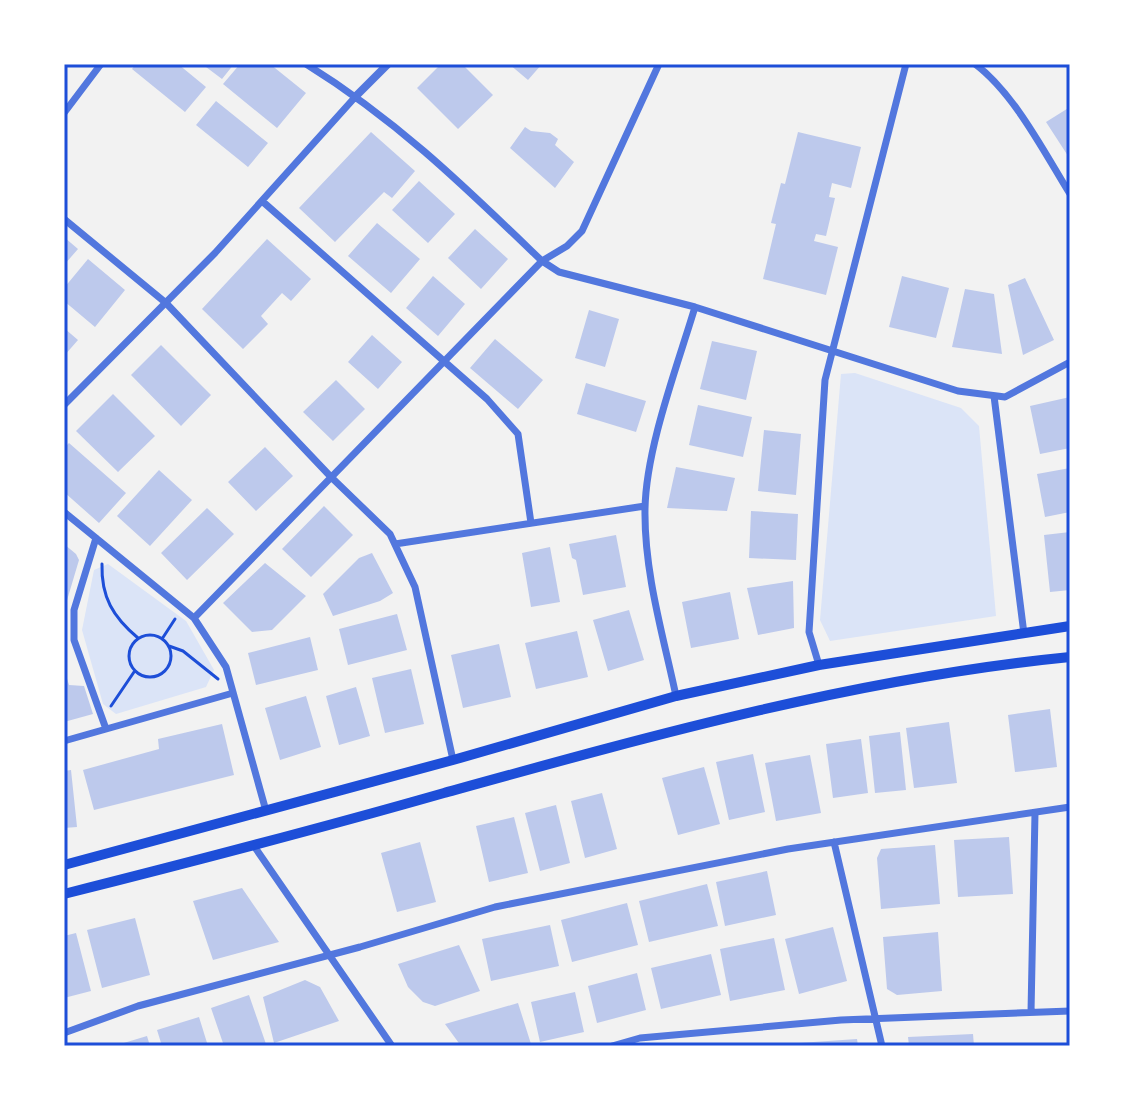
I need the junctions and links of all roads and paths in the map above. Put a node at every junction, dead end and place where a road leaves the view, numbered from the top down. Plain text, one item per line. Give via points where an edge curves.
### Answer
1 (101, 64) edge
2 (306, 64) edge
3 (388, 64) edge
4 (659, 64) edge
5 (906, 64) edge
6 (975, 64) edge
7 (357, 95) junction
8 (64, 113) edge
9 (1070, 194) edge
10 (262, 201) junction
11 (64, 219) edge
12 (542, 261) junction
13 (166, 303) junction
14 (695, 307) junction
15 (834, 350) junction
16 (443, 362) junction
17 (1070, 362) edge
18 (994, 396) junction
19 (64, 405) edge
20 (331, 477) junction
21 (645, 506) junction
22 (64, 512) edge
23 (531, 523) junction
24 (96, 538) junction
25 (104, 544) junction
26 (395, 544) junction
27 (183, 608) junction
28 (194, 618) junction
29 (1070, 626) edge
30 (1024, 634) junction
31 (138, 638) junction
32 (162, 639) junction
33 (169, 646) junction
34 (1070, 657) edge
35 (819, 665) junction
36 (134, 671) junction
37 (233, 693) junction
38 (676, 696) junction
39 (102, 719) junction
40 (106, 729) junction
41 (64, 741) edge
42 (453, 760) junction
43 (1070, 807) edge
44 (266, 811) junction
45 (1035, 813) junction
46 (834, 842) junction
47 (254, 846) junction
48 (64, 865) edge
49 (64, 894) edge
50 (329, 955) junction
51 (1070, 1011) edge
52 (1031, 1012) junction
53 (875, 1018) junction
54 (64, 1033) edge
55 (392, 1046) edge
56 (612, 1046) edge
57 (882, 1046) edge

1 - 8 street
2 - 7 street
3 - 7 street
4 - 12 street via 582,231
5 - 15 street
6 - 9 street via 1026,124
7 - 10 street
7 - 12 street via 433,156
10 - 13 street
10 - 16 street
11 - 13 street
12 - 14 street via 559,272
12 - 16 street
13 - 19 street
13 - 20 street
14 - 15 street
14 - 21 street via 656,438
15 - 18 street via 958,391
15 - 35 street via 825,380 809,632
16 - 20 street
16 - 23 street via 518,434
17 - 18 street via 1005,397
18 - 30 street
20 - 26 street
20 - 28 street
21 - 23 street
21 - 38 street via 647,561
22 - 24 street
23 - 26 street
24 - 25 street
24 - 39 street via 74,610 74,640
25 - 27 street
25 - 31 path via 104,595
26 - 42 street via 415,587
27 - 28 street
27 - 32 path
28 - 37 street via 226,667
29 - 30 main road
30 - 35 main road
31 - 32 path
31 - 36 path via 128,656
32 - 33 path
33 - 36 path via 171,660 164,672 151,678
33 - 37 path via 183,651
34 - 47 main road via 933,674 672,730
35 - 38 main road
36 - 39 path
37 - 40 street
37 - 44 street
38 - 42 main road
39 - 40 street
40 - 41 street
42 - 44 main road
43 - 45 street
44 - 48 main road
45 - 46 street
45 - 52 street
46 - 50 street via 495,907
46 - 53 street
47 - 49 main road
47 - 50 street
50 - 54 street via 138,1006
50 - 55 street
51 - 52 street
52 - 53 street
53 - 56 street via 640,1038
53 - 57 street

